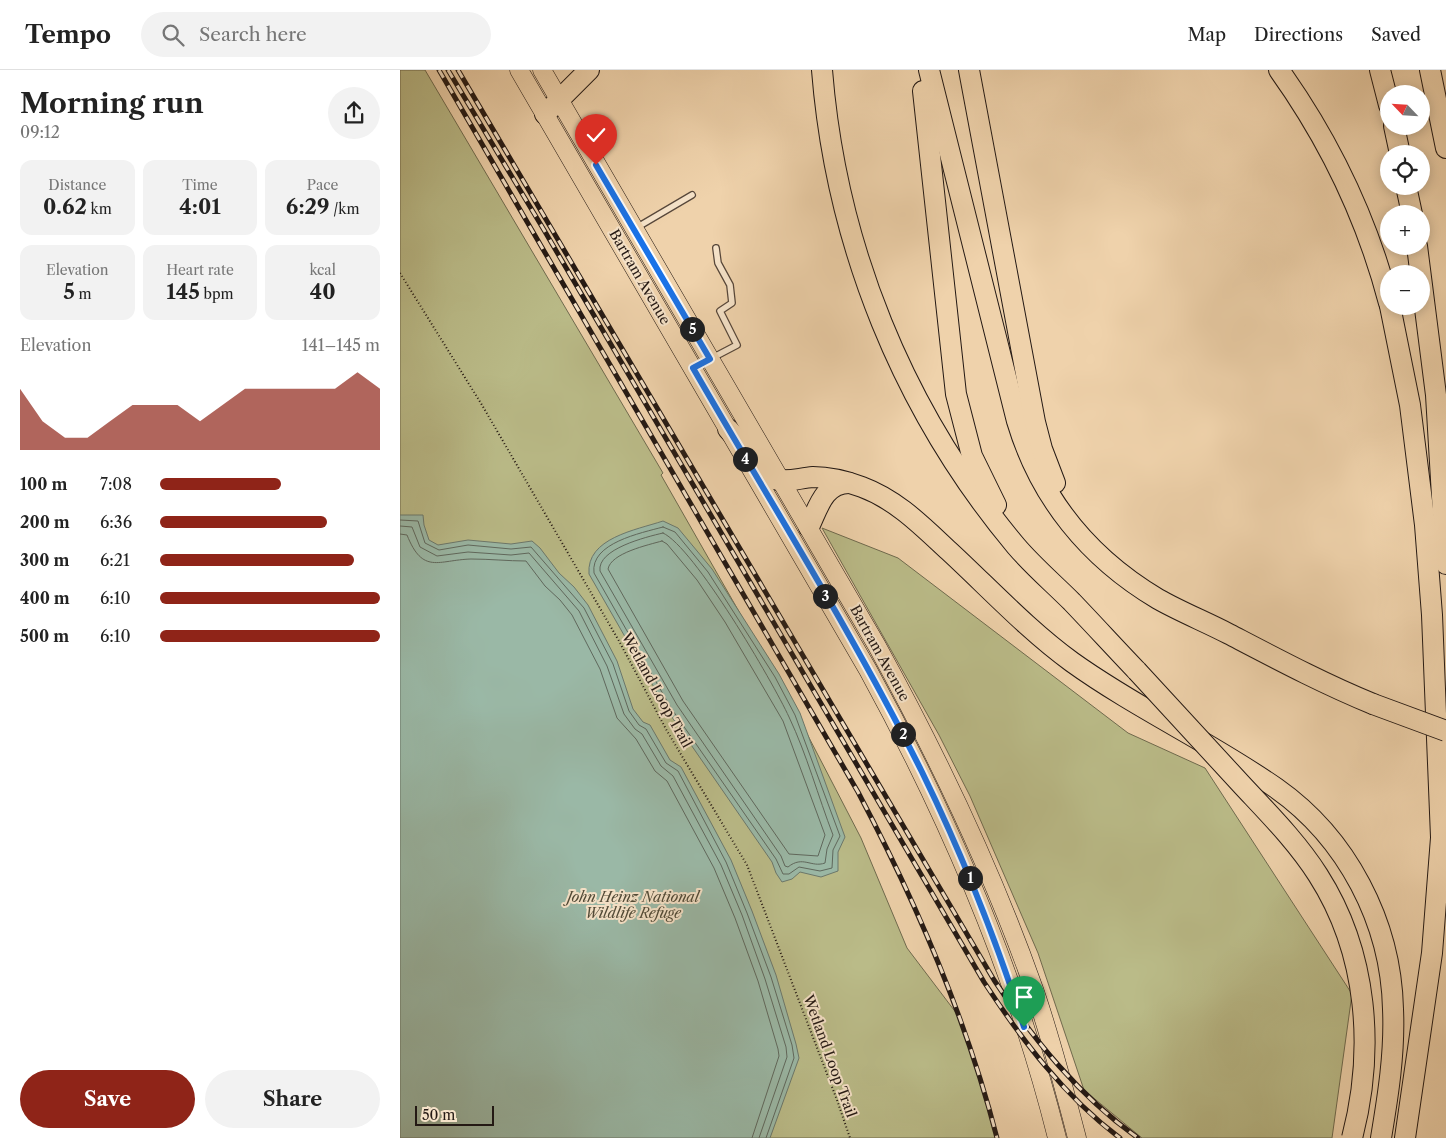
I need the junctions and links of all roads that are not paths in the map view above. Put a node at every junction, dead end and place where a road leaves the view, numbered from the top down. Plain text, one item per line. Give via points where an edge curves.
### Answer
1 (519, 70) edge
2 (542, 70) edge
3 (590, 70) edge
4 (822, 70) edge
5 (920, 70) edge
6 (929, 70) edge
7 (969, 70) edge
8 (1279, 70) edge
9 (1380, 70) edge
10 (1430, 70) edge
11 (1384, 85) edge
12 (559, 100) junction
13 (545, 114) junction
14 (1446, 148) edge
15 (692, 195) dead end
16 (634, 230) junction
17 (716, 248) dead end
18 (1418, 255) edge
19 (1380, 275) edge
20 (1391, 315) edge
21 (710, 359) junction
22 (693, 368) junction
23 (728, 429) junction
24 (780, 481) junction
25 (849, 483) junction
26 (808, 527) junction
27 (1446, 564) edge
28 (1070, 601) junction
29 (1221, 630) junction
30 (1446, 731) edge
31 (1446, 739) edge
32 (1441, 837) junction
33 (1057, 1138) edge
34 (1077, 1138) edge
35 (1352, 1138) edge
36 (1381, 1138) edge
37 (1405, 1138) edge

1 - 13 main road, Bartram Avenue
2 - 12 main road, Bartram Avenue
3 - 12 highway
4 - 28 highway via 841,197 862,270 894,353 930,423 970,486 1017,547
5 - 28 highway via 962,425 978,470 1000,511
6 - 29 highway via 1012,404 1034,467 1065,518 1102,559 1152,595
7 - 29 highway via 1033,414 1051,473 1076,519 1105,552 1143,582
8 - 19 highway via 1343,178
9 - 11 highway
10 - 14 highway
12 - 13 highway
12 - 16 main road, Bartram Avenue
13 - 22 main road, Bartram Avenue
15 - 16 lane
16 - 21 main road, Bartram Avenue
17 - 21 lane via 718,263 730,285 732,303 720,311 737,345
18 - 27 highway via 1435,386
20 - 32 highway via 1410,405 1425,525
21 - 22 lane
21 - 24 main road, Bartram Avenue
22 - 23 main road, Bartram Avenue
23 - 24 highway via 772,478
23 - 33 main road, Bartram Avenue via 868,670 926,781 993,938
24 - 25 highway via 821,478
24 - 26 main road, Bartram Avenue
25 - 26 highway via 831,488
25 - 36 highway via 879,494 902,509 1072,662 1276,788 1310,816 1331,840 1352,868 1368,900 1383,940 1388,965 1393,1000 1393,1039
26 - 34 main road, Bartram Avenue via 922,729 983,858 1034,990
28 - 35 highway, bridge via 1288,834 1310,863 1335,907 1356,965 1365,1033 1363,1086
29 - 30 highway, bridge via 1323,682
31 - 32 highway
32 - 37 highway via 1432,953

